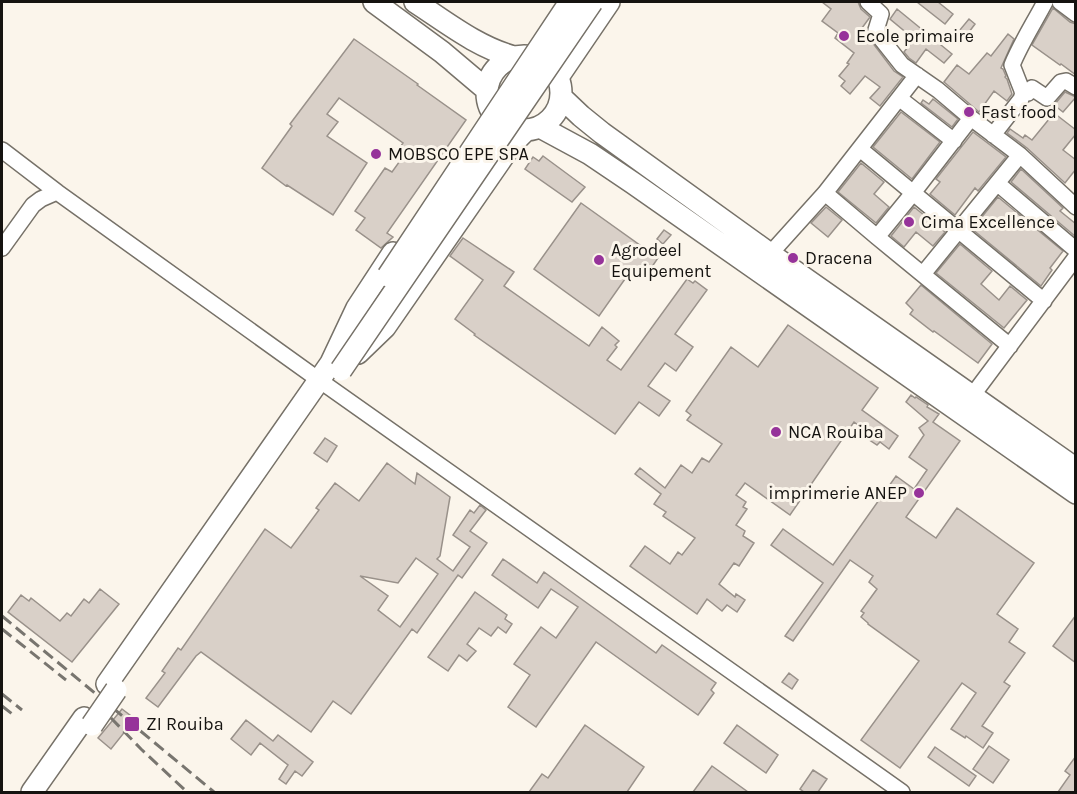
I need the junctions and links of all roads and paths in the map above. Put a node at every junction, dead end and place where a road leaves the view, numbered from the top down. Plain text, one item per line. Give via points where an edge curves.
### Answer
1 (374, 2) edge
2 (415, 2) edge
3 (560, 2) edge
4 (570, 2) edge
5 (592, 2) edge
6 (609, 2) edge
7 (868, 2) edge
8 (1045, 2) edge
9 (1060, 2) edge
10 (1076, 14) edge
11 (519, 56) junction
12 (917, 75) junction
13 (560, 87) junction
14 (1076, 87) edge
15 (1022, 92) junction
16 (488, 97) junction
17 (899, 98) junction
18 (971, 118) junction
19 (533, 128) junction
20 (993, 135) junction
21 (954, 141) junction
22 (860, 149) junction
23 (2, 150) edge
24 (1020, 155) junction
25 (996, 183) junction
26 (57, 192) junction
27 (825, 193) junction
28 (913, 194) junction
29 (1075, 205) edge
30 (958, 230) junction
31 (877, 237) junction
32 (2, 248) edge
33 (1076, 250) edge
34 (770, 254) junction
35 (1076, 257) edge
36 (923, 274) junction
37 (1044, 301) junction
38 (1010, 346) junction
39 (330, 375) junction
40 (972, 396) junction
41 (1076, 469) edge
42 (1076, 493) edge
43 (88, 721) junction
44 (32, 792) edge
45 (45, 792) edge
46 (902, 792) edge

1 - 16 highway via 442,52
2 - 11 highway via 485,47
3 - 11 highway
4 - 39 highway, bridge
5 - 39 highway, bridge
6 - 13 highway
7 - 12 street via 881,14 876,30 879,36 902,65
8 - 15 street via 1012,65
9 - 10 street
11 - 13 highway via 545,62
11 - 16 highway via 495,69
12 - 17 street
12 - 18 street
13 - 19 highway via 555,115
13 - 34 highway via 581,116 602,133
14 - 15 street via 1061,82 1047,98 1032,88 1028,93
15 - 20 street via 1021,99
16 - 19 highway via 493,112 507,126
16 - 39 highway via 481,120 357,308
17 - 21 street
17 - 22 street
18 - 20 street
18 - 21 street
19 - 39 highway via 502,158 385,327
19 - 42 highway via 590,154
20 - 24 street
21 - 28 street
22 - 27 street
22 - 28 street
23 - 26 street
24 - 25 street
24 - 29 street
25 - 30 street
25 - 33 street
26 - 32 street via 33,205
26 - 39 street
27 - 31 street
27 - 34 street
28 - 30 street
28 - 31 street
30 - 36 street
30 - 37 street
31 - 36 street
34 - 40 highway
35 - 37 street
36 - 38 street
37 - 38 street
38 - 40 street
39 - 43 highway, bridge
39 - 46 street
40 - 41 highway
43 - 44 highway
43 - 45 highway

